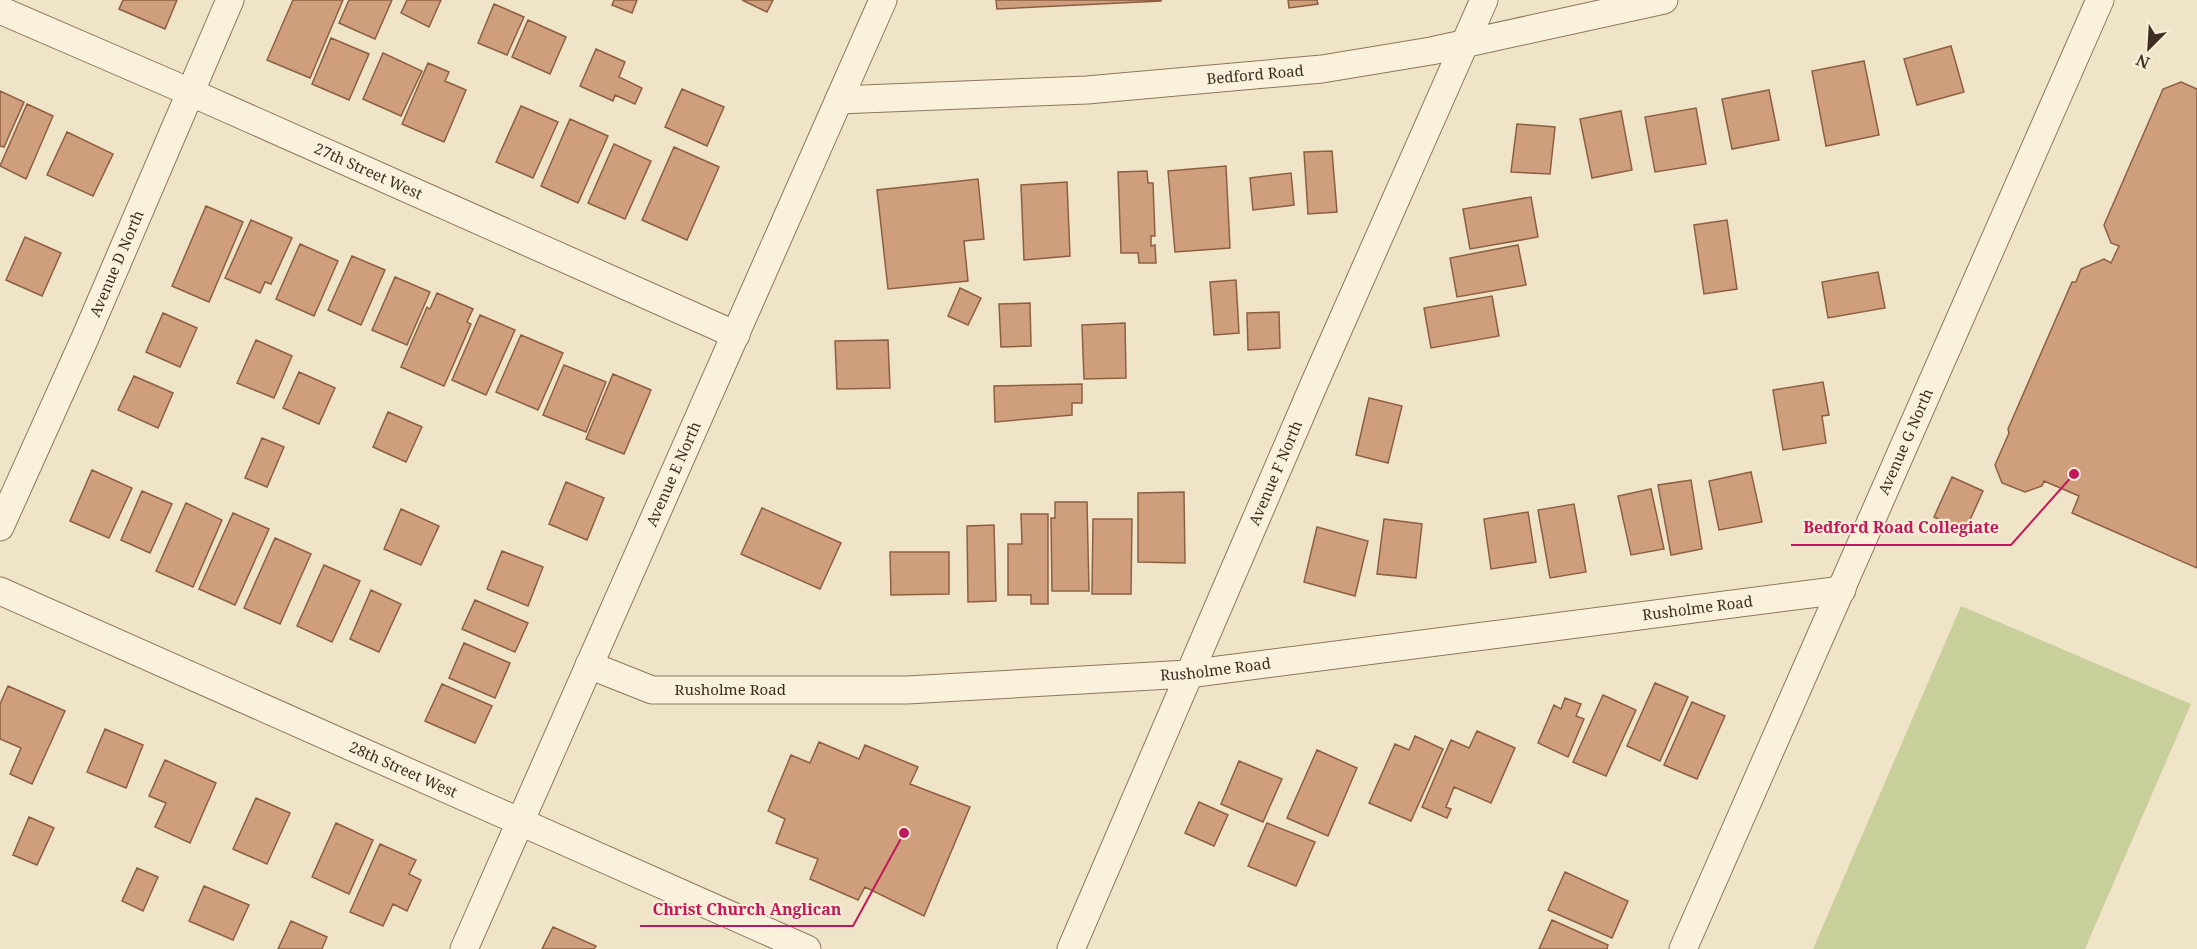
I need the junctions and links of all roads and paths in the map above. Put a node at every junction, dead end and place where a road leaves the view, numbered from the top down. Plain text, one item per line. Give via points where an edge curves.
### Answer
1 (230, 0) edge
2 (883, 0) edge
3 (1484, 0) edge
4 (1664, 0) edge
5 (2100, 0) edge
6 (0, 10) edge
7 (1465, 44) junction
8 (192, 93) junction
9 (839, 100) junction
10 (736, 335) junction
11 (0, 527) edge
12 (1842, 590) junction
13 (0, 591) edge
14 (589, 665) junction
15 (1188, 674) junction
16 (520, 823) junction
17 (464, 949) edge
18 (807, 949) edge
19 (1071, 949) edge
20 (1683, 949) edge

1 - 8 street, Avenue D North
2 - 9 street, Avenue E North
3 - 7 street, Avenue F North
4 - 7 street, Bedford Road
5 - 12 street, Avenue G North
6 - 8 street, 27th Street West
7 - 9 street, Bedford Road via 1322,69 1087,90
7 - 15 street, Avenue F North
8 - 10 street, 27th Street West
8 - 11 street, Avenue D North
9 - 10 street, Avenue E North
10 - 14 street, Avenue E North
12 - 15 street, Rusholme Road
12 - 20 street, Avenue G North
13 - 16 street, 28th Street West
14 - 15 street, Rusholme Road via 652,690 907,690
14 - 16 street, Avenue E North
15 - 19 street, Avenue F North
16 - 17 street, Avenue E North
16 - 18 street, 28th Street West

